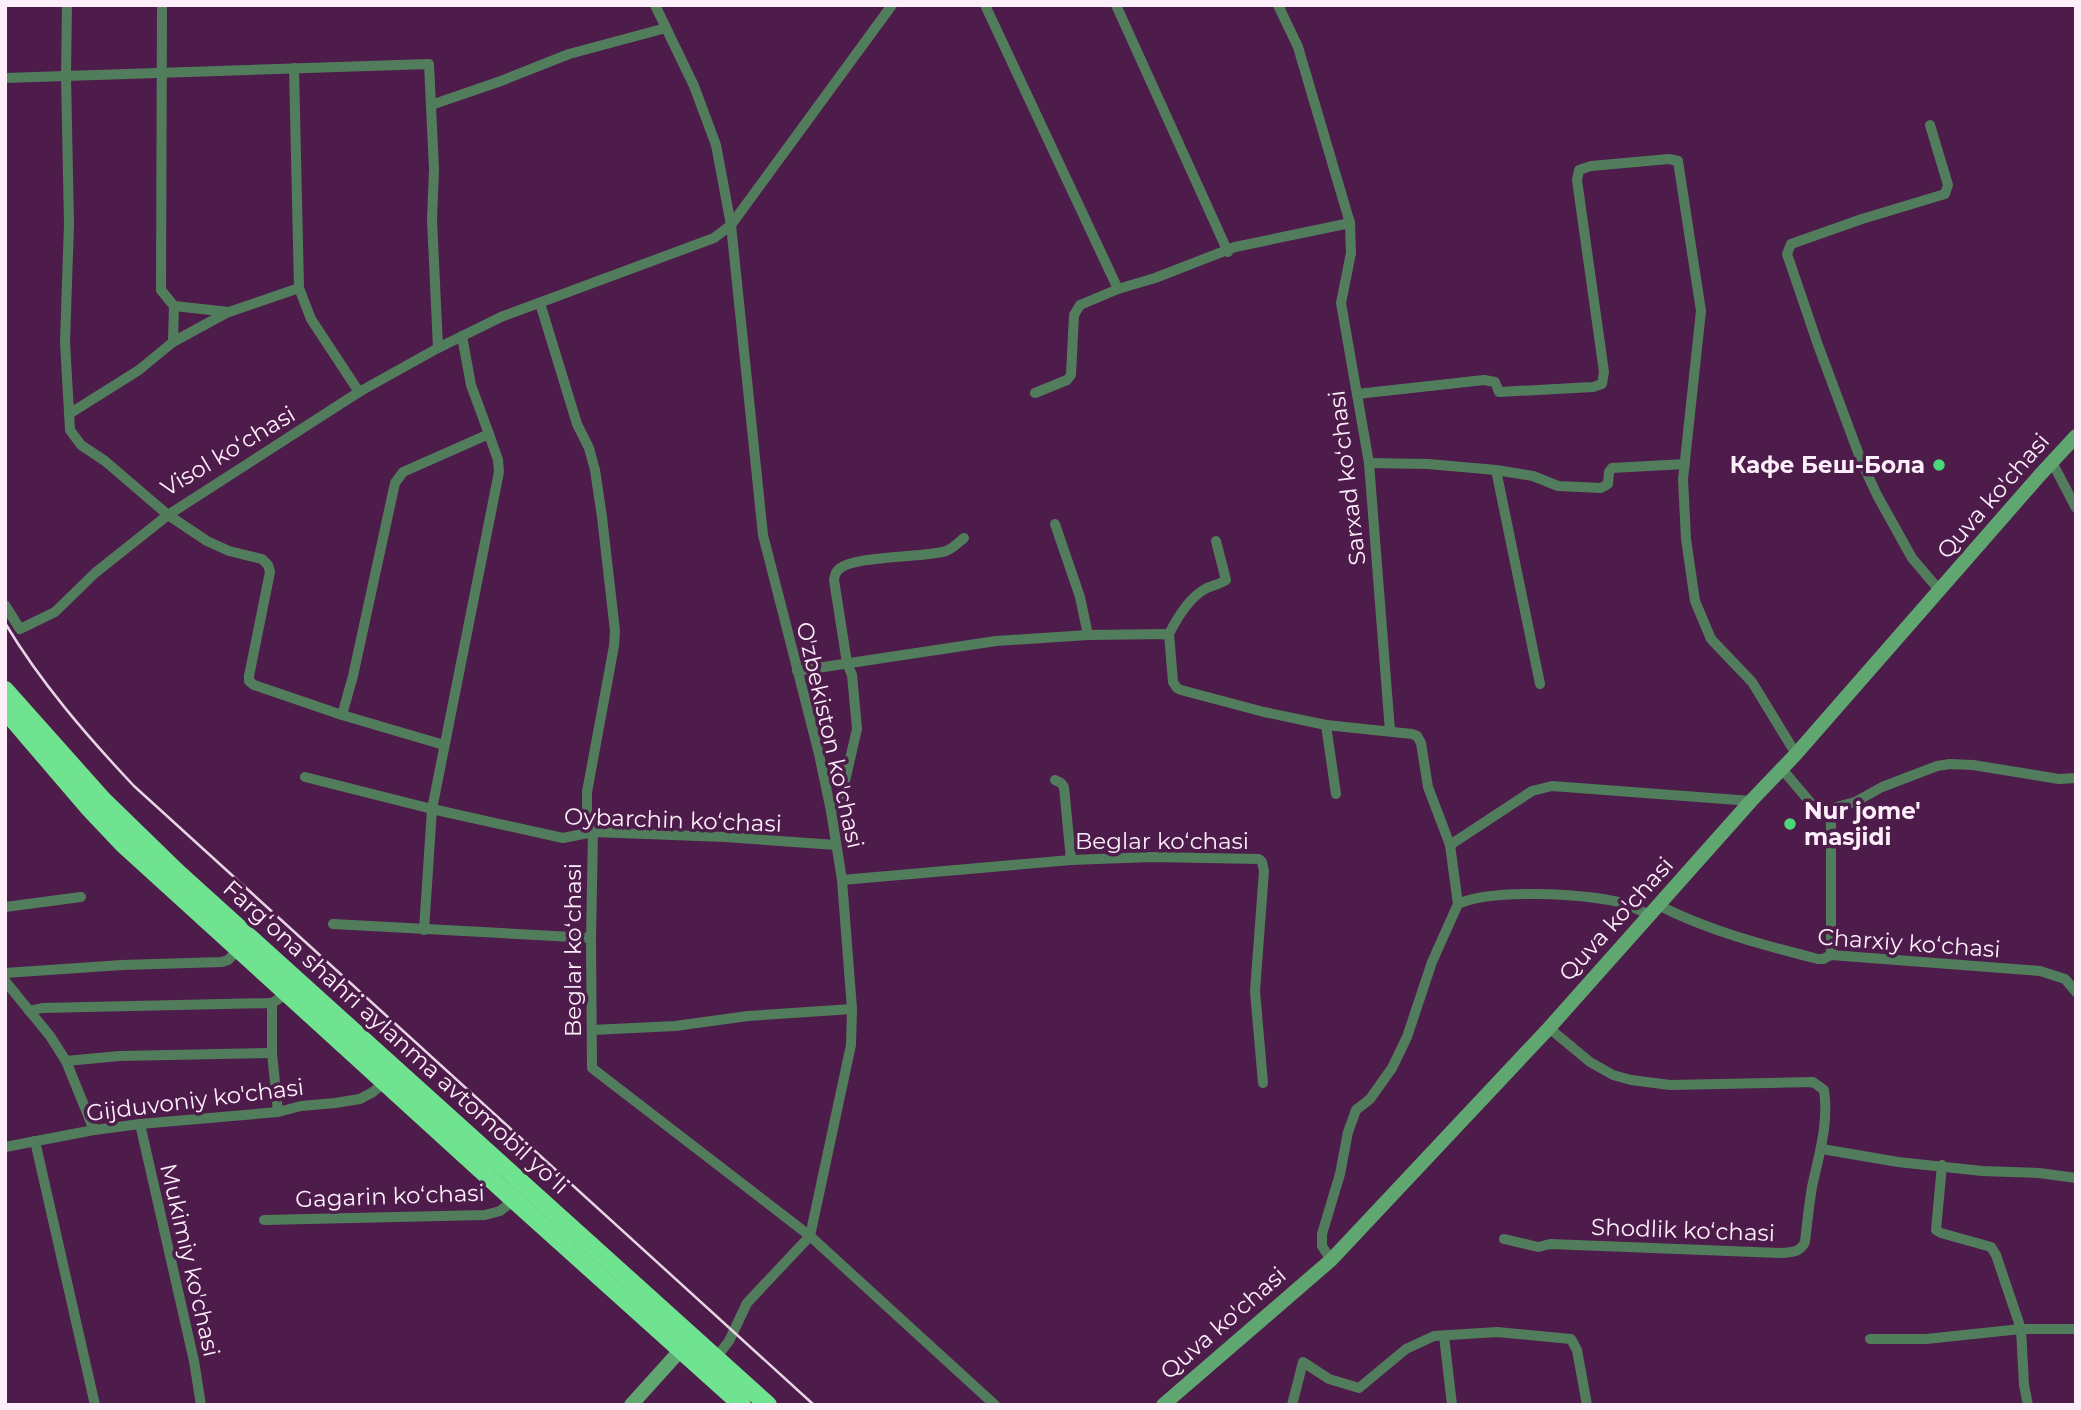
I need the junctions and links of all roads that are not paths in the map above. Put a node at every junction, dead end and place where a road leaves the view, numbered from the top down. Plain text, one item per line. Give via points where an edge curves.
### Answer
1 (67, 5) edge
2 (162, 5) edge
3 (655, 5) edge
4 (892, 5) edge
5 (985, 5) edge
6 (1116, 5) edge
7 (1278, 5) edge
8 (666, 27) junction
9 (294, 68) junction
10 (162, 74) junction
11 (66, 76) junction
12 (5, 78) edge
13 (431, 105) junction
14 (1930, 125) dead end
15 (1350, 223) junction
16 (731, 225) junction
17 (1228, 252) junction
18 (299, 288) junction
19 (1118, 289) junction
20 (540, 303) junction
21 (174, 306) junction
22 (229, 312) junction
23 (462, 336) junction
24 (173, 342) junction
25 (438, 348) junction
26 (359, 392) junction
27 (1035, 393) dead end
28 (1357, 394) junction
29 (69, 414) junction
30 (489, 434) junction
31 (2076, 436) edge
32 (2052, 462) junction
33 (1369, 463) junction
34 (1685, 464) junction
35 (1496, 470) junction
36 (2076, 508) edge
37 (168, 515) junction
38 (1055, 524) dead end
39 (964, 538) dead end
40 (1216, 541) dead end
41 (1940, 591) junction
42 (5, 605) edge
43 (1169, 634) junction
44 (1088, 635) junction
45 (846, 663) junction
46 (797, 671) junction
47 (1540, 684) dead end
48 (5, 690) edge
49 (5, 710) edge
50 (342, 715) junction
51 (1326, 725) junction
52 (1390, 731) junction
53 (444, 745) junction
54 (1796, 754) junction
55 (1782, 769) junction
56 (305, 777) dead end
57 (2076, 778) edge
58 (1055, 780) dead end
59 (1336, 794) dead end
60 (1751, 801) junction
61 (432, 809) junction
62 (1831, 810) junction
63 (831, 811) junction
64 (593, 832) junction
65 (836, 845) junction
66 (1450, 845) junction
67 (1071, 860) junction
68 (842, 880) junction
69 (81, 897) dead end
70 (1458, 904) junction
71 (5, 907) edge
72 (1654, 910) junction
73 (333, 924) dead end
74 (424, 930) junction
75 (591, 938) junction
76 (240, 948) junction
77 (1831, 955) junction
78 (5, 973) edge
79 (5, 981) edge
80 (2076, 992) edge
81 (288, 993) junction
82 (272, 1003) junction
83 (852, 1009) junction
84 (29, 1011) junction
85 (1549, 1028) junction
86 (592, 1030) junction
87 (272, 1054) junction
88 (66, 1061) junction
89 (385, 1082) junction
90 (1263, 1083) dead end
91 (278, 1112) junction
92 (140, 1124) junction
93 (94, 1130) junction
94 (35, 1141) junction
95 (5, 1147) edge
96 (1822, 1149) junction
97 (1942, 1166) junction
98 (2076, 1178) edge
99 (514, 1200) junction
100 (264, 1220) dead end
101 (810, 1236) junction
102 (1504, 1239) dead end
103 (1331, 1260) junction
104 (2021, 1329) junction
105 (2076, 1329) edge
106 (1444, 1336) junction
107 (1870, 1339) dead end
108 (687, 1344) junction
109 (716, 1358) junction
110 (95, 1405) edge
111 (201, 1405) edge
112 (631, 1405) edge
113 (742, 1405) edge
114 (768, 1405) edge
115 (995, 1405) edge
116 (1163, 1405) edge
117 (1293, 1405) edge
118 (1452, 1405) edge
119 (1587, 1405) edge
120 (2028, 1405) edge

1 - 11 street, Visol koʻchasi
2 - 10 street
3 - 8 street, O'zbekiston ko'chasi
4 - 16 street
5 - 19 street
6 - 17 street
7 - 15 street, Sarxad koʻchasi via 1298,47
8 - 13 street via 569,54
8 - 16 street, O'zbekiston ko'chasi via 716,145
9 - 10 street
9 - 13 street via 429,64
9 - 18 street
10 - 11 street
10 - 21 street via 161,290
11 - 12 street
11 - 29 street, Visol koʻchasi
13 - 25 street
14 - 41 street via 1948,186 1945,194 1791,244 1787,254 1862,463 1912,558
15 - 17 street
15 - 28 street, Sarxad koʻchasi via 1351,253 1341,303
16 - 20 street, Visol koʻchasi via 693,247
16 - 46 street, O'zbekiston ko'chasi via 761,524
17 - 19 street
18 - 22 street
18 - 26 street via 311,319
19 - 27 street via 1076,309 1070,375
20 - 23 street, Visol koʻchasi
20 - 64 street, Beglar koʻchasi via 595,470 615,631 587,792
21 - 22 street
21 - 24 street
22 - 24 street
23 - 25 street, Visol koʻchasi
23 - 30 street via 471,385
24 - 29 street via 139,370
25 - 26 street, Visol koʻchasi
26 - 37 street, Visol koʻchasi
28 - 33 street, Sarxad koʻchasi
28 - 34 street via 1484,380 1495,382 1499,391 1602,384 1577,180 1580,170 1591,166 1669,159 1678,161 1680,170 1701,311
29 - 37 street, Visol koʻchasi via 70,430 81,445
30 - 50 street via 403,472 394,483
30 - 53 street via 499,472
31 - 32 main road, Quva ko'chasi
32 - 36 street
32 - 41 main road, Quva ko'chasi
33 - 35 street
33 - 52 street, Sarxad koʻchasi
34 - 35 street via 1612,468 1608,484 1601,488 1558,486
34 - 54 street via 1686,539 1695,601 1711,639 1752,682
35 - 47 street
37 - 42 street via 95,573 55,612 20,629
37 - 50 street via 207,541 268,565 250,681
38 - 44 street
39 - 45 street via 948,551 904,555 838,570 834,580
40 - 43 street via 1226,580 1194,598
41 - 54 main road, Quva ko'chasi
43 - 44 street
43 - 51 street via 1177,688
44 - 45 street via 996,642
45 - 46 street
45 - 63 street via 852,675 857,729 842,794
46 - 63 street, O'zbekiston ko'chasi
48 - 108 highway, Fargʻona shahri aylanma avtomobil yoʻli via 103,800 177,872
49 - 76 highway, Fargʻona shahri aylanma avtomobil yoʻli via 105,826
50 - 53 street
51 - 52 street
51 - 59 street
52 - 66 street via 1412,734 1419,740 1428,787
53 - 61 street
54 - 55 main road, Quva ko'chasi
55 - 60 main road, Quva ko'chasi
55 - 62 street via 1815,808
56 - 61 street, Oybarchin koʻchasi
57 - 62 street via 1950,764
58 - 67 street via 1064,787
60 - 66 street via 1541,787
60 - 72 main road, Quva ko'chasi
61 - 64 street, Oybarchin koʻchasi via 563,838
61 - 74 street
62 - 77 street
63 - 65 street, O'zbekiston ko'chasi
64 - 65 street, Oybarchin koʻchasi
64 - 75 street, Beglar koʻchasi
65 - 68 street, O'zbekiston ko'chasi
66 - 70 street
67 - 68 street, Beglar koʻchasi
67 - 90 street, Beglar koʻchasi via 1151,857 1262,862 1255,991
68 - 83 street, O'zbekiston ko'chasi
69 - 71 street
70 - 72 street, Charxiy koʻchasi via 1488,897 1546,894
70 - 103 street via 1392,1068 1352,1121 1322,1234 1322,1245
72 - 77 street, Charxiy koʻchasi via 1818,959
72 - 85 main road, Quva ko'chasi
73 - 74 street
74 - 75 street
75 - 86 street, Beglar koʻchasi
76 - 78 street via 222,962
76 - 81 highway, Fargʻona shahri aylanma avtomobil yoʻli
77 - 80 street, Charxiy koʻchasi via 2040,971 2065,979
79 - 84 street
81 - 82 street
81 - 89 highway, Fargʻona shahri aylanma avtomobil yoʻli
82 - 84 street
82 - 87 street
83 - 86 street
83 - 101 street, O'zbekiston ko'chasi via 851,1045
84 - 88 street
85 - 96 street, Shodlik koʻchasi via 1590,1062 1630,1080 1670,1085 1813,1082 1824,1090
85 - 103 main road, Quva ko'chasi
86 - 101 street, Beglar koʻchasi via 592,1068
87 - 88 street
87 - 91 street
88 - 93 street
89 - 91 street, Gijduvoniy ko'chasi via 360,1099
89 - 99 highway, Fargʻona shahri aylanma avtomobil yoʻli
91 - 92 street, Gijduvoniy ko'chasi
92 - 93 street, Gijduvoniy ko'chasi
92 - 111 street, Mukimiy ko'chasi
93 - 94 street, Gijduvoniy ko'chasi
94 - 95 street, Gijduvoniy ko'chasi
94 - 110 street
96 - 97 street
96 - 102 street, Shodlik koʻchasi via 1805,1242 1796,1252 1538,1247
97 - 98 street
97 - 104 street via 1936,1230 1991,1247
99 - 100 street, Gagarin koʻchasi via 485,1215
99 - 108 highway, Fargʻona shahri aylanma avtomobil yoʻli via 630,1303
101 - 109 street via 747,1303
101 - 115 street
103 - 116 main road, Quva ko'chasi
104 - 105 street
104 - 107 street via 1926,1339
104 - 120 street
106 - 117 street via 1406,1349 1359,1388 1329,1378 1303,1362
106 - 118 street
106 - 119 street via 1497,1332 1571,1339
108 - 109 highway, Fargʻona shahri aylanma avtomobil yoʻli
108 - 112 main road
108 - 113 highway, Fargʻona shahri aylanma avtomobil yoʻli
109 - 114 highway, Fargʻona shahri aylanma avtomobil yoʻli

